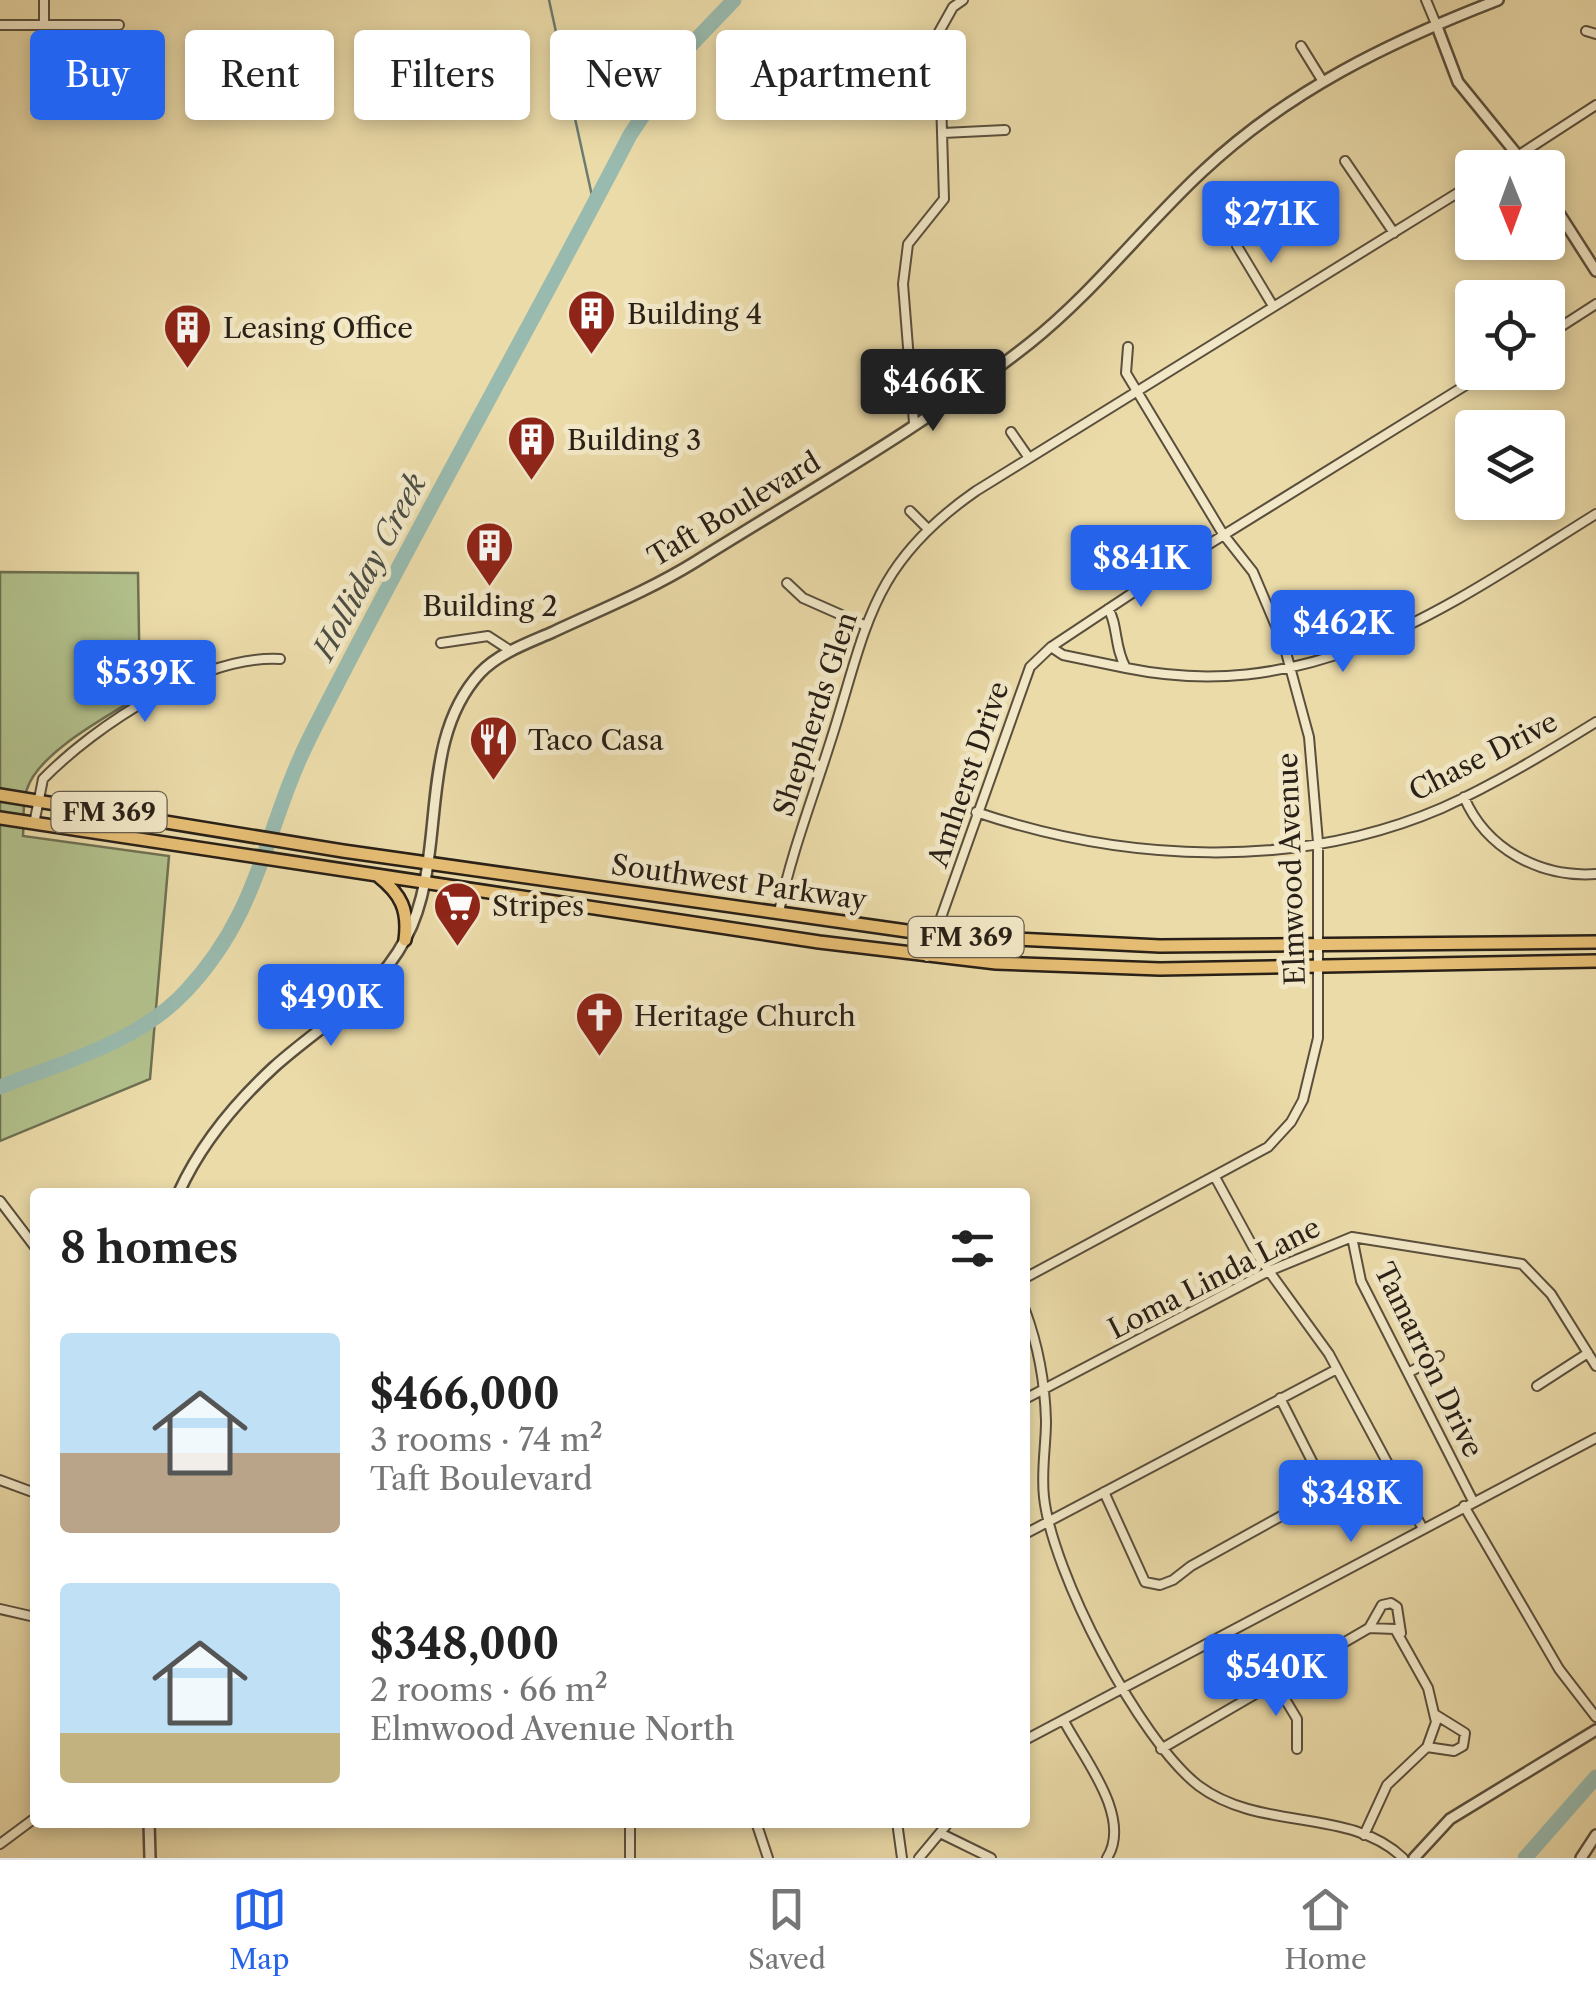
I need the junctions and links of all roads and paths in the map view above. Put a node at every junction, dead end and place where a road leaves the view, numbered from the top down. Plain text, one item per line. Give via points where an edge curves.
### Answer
1 (44, 0) edge
2 (963, 0) edge
3 (1426, 0) edge
4 (1498, 0) edge
5 (1436, 24) junction
6 (0, 25) edge
7 (44, 25) junction
8 (118, 25) dead end
9 (1586, 31) dead end
10 (1596, 34) edge
11 (1301, 46) dead end
12 (1322, 80) junction
13 (1596, 105) edge
14 (1005, 130) dead end
15 (943, 133) junction
16 (1516, 150) edge
17 (1528, 150) edge
18 (1345, 161) dead end
19 (1455, 195) edge
20 (1565, 223) edge
21 (1394, 233) junction
22 (1237, 246) dead end
23 (1596, 271) edge
24 (1596, 304) edge
25 (1273, 306) junction
26 (1565, 324) edge
27 (1128, 347) dead end
28 (1458, 390) edge
29 (1136, 391) junction
30 (914, 424) junction
31 (1011, 432) dead end
32 (1028, 458) junction
33 (910, 511) dead end
34 (1596, 514) edge
35 (928, 528) junction
36 (1224, 534) junction
37 (787, 583) dead end
38 (1108, 609) junction
39 (864, 625) junction
40 (440, 643) dead end
41 (1051, 646) junction
42 (510, 651) junction
43 (280, 659) dead end
44 (1126, 668) junction
45 (1290, 669) junction
46 (1596, 722) edge
47 (0, 795) edge
48 (1464, 797) junction
49 (36, 800) junction
50 (976, 812) junction
51 (0, 818) edge
52 (34, 824) junction
53 (1318, 842) junction
54 (427, 861) junction
55 (375, 874) junction
56 (1596, 874) edge
57 (424, 882) junction
58 (586, 884) junction
59 (586, 906) junction
60 (779, 912) junction
61 (935, 935) junction
62 (405, 940) junction
63 (1040, 942) junction
64 (1596, 942) edge
65 (1318, 944) junction
66 (927, 956) junction
67 (1596, 961) edge
68 (1040, 965) junction
69 (1318, 967) junction
70 (1215, 1177) junction
71 (181, 1188) edge
72 (0, 1201) edge
73 (1352, 1236) junction
74 (30, 1240) edge
75 (1269, 1272) junction
76 (1030, 1275) edge
77 (1030, 1323) edge
78 (1588, 1354) junction
79 (1440, 1356) dead end
80 (1596, 1366) edge
81 (1338, 1369) junction
82 (1408, 1372) junction
83 (1537, 1386) dead end
84 (1043, 1390) junction
85 (1030, 1397) edge
86 (1280, 1398) junction
87 (1596, 1438) edge
88 (0, 1480) edge
89 (30, 1491) edge
90 (1104, 1492) junction
91 (1468, 1504) junction
92 (1048, 1521) junction
93 (1423, 1528) junction
94 (1030, 1531) edge
95 (2, 1610) edge
96 (30, 1615) edge
97 (0, 1622) edge
98 (1369, 1628) junction
99 (1400, 1633) junction
100 (1276, 1684) junction
101 (1125, 1690) junction
102 (1436, 1715) junction
103 (1596, 1717) edge
104 (1064, 1721) junction
105 (1596, 1730) edge
106 (1030, 1738) edge
107 (1426, 1748) junction
108 (1161, 1749) junction
109 (1297, 1749) dead end
110 (30, 1822) edge
111 (149, 1828) edge
112 (630, 1828) edge
113 (758, 1828) edge
114 (898, 1828) edge
115 (946, 1828) edge
116 (942, 1834) junction
117 (1364, 1834) junction
118 (1596, 1836) edge
119 (0, 1844) edge
120 (1110, 1856) edge
121 (150, 1858) edge
122 (630, 1858) edge
123 (768, 1858) edge
124 (902, 1858) edge
125 (919, 1858) edge
126 (991, 1858) edge
127 (1402, 1858) edge
128 (1414, 1858) edge
129 (1581, 1858) edge

1 - 7 street
2 - 15 street via 940,32
3 - 5 street
4 - 5 street, Taft Boulevard
5 - 12 street, Taft Boulevard
5 - 16 street via 1458,82
6 - 7 street
7 - 8 street
9 - 10 street
11 - 12 street
12 - 30 street, Taft Boulevard via 1203,171 1033,341
13 - 17 street
14 - 15 street
15 - 30 street via 944,199 908,244 903,284
18 - 21 street
19 - 21 street, Shepherds Glen
20 - 23 street
21 - 25 street, Shepherds Glen
22 - 25 street
24 - 26 street
25 - 29 street, Shepherds Glen
27 - 29 street, Elmwood Avenue via 1126,373
28 - 36 street, Amherst Drive
29 - 32 street, Shepherds Glen
29 - 36 street, Elmwood Avenue
30 - 42 street, Taft Boulevard via 688,566
31 - 32 street
32 - 35 street, Shepherds Glen
33 - 35 street
34 - 45 street via 1392,636
35 - 39 street, Shepherds Glen
36 - 38 street, Amherst Drive
36 - 45 street, Elmwood Avenue via 1254,572
37 - 39 street via 803,598
38 - 41 street, Amherst Drive
38 - 44 street
39 - 60 street, Shepherds Glen
40 - 42 street via 488,636
41 - 44 street via 1063,655
41 - 50 street, Amherst Drive via 1022,682
42 - 54 street, Taft Boulevard via 481,672 457,706
43 - 49 street via 222,669 160,694 55,767
44 - 45 street via 1179,677
45 - 53 street, Elmwood Avenue via 1309,737
46 - 48 street, Chase Drive
47 - 49 main road, Southwest Parkway / FM 369
48 - 53 street, Chase Drive via 1388,826
48 - 56 street via 1490,837 1522,859 1556,871
49 - 52 street
49 - 54 main road, Southwest Parkway / FM 369
50 - 53 street, Chase Drive via 1146,850 1194,853
50 - 61 street, Amherst Drive
51 - 52 main road, Southwest Parkway / FM 369
52 - 55 main road, Southwest Parkway / FM 369
53 - 65 street, Elmwood Avenue
54 - 57 street, Taft Boulevard
54 - 58 main road, Southwest Parkway / FM 369
55 - 57 main road, Southwest Parkway / FM 369
55 - 62 main road via 404,905
57 - 59 main road, Southwest Parkway / FM 369
57 - 62 street, Taft Boulevard
58 - 59 main road
58 - 60 main road, Southwest Parkway / FM 369
59 - 66 main road, Southwest Parkway / FM 369
60 - 61 main road, Southwest Parkway / FM 369
61 - 63 main road, Southwest Parkway / FM 369
61 - 66 street, Amherst Drive
62 - 71 street, Taft Boulevard via 355,1006 254,1088
63 - 65 main road, Southwest Parkway / FM 369
63 - 68 main road
64 - 65 main road, Southwest Parkway / FM 369
65 - 69 street, Elmwood Avenue
66 - 68 main road, Southwest Parkway / FM 369
67 - 69 main road, Southwest Parkway / FM 369
68 - 69 main road, Southwest Parkway / FM 369
69 - 70 street, Elmwood Avenue via 1318,1038 1304,1100 1268,1147
70 - 75 street
70 - 76 street, Elmwood Avenue
72 - 74 street
73 - 75 street, Loma Linda Lane
73 - 78 street, Loma Linda Lane via 1522,1264 1551,1294
73 - 82 street, Tamarron Drive via 1362,1280
75 - 81 street
75 - 84 street, Loma Linda Lane
77 - 84 street
78 - 80 street, Loma Linda Lane
78 - 83 street
79 - 82 street
81 - 86 street
81 - 93 street
82 - 91 street, Tamarron Drive
84 - 85 street, Loma Linda Lane
84 - 92 street
86 - 90 street
86 - 90 street via 1326,1496 1173,1580 1160,1586 1145,1582
87 - 91 street
88 - 89 street
90 - 92 street
91 - 93 street
91 - 103 street, Tamarron Drive via 1559,1669
92 - 94 street
92 - 101 street via 1068,1586
93 - 101 street
95 - 96 street
95 - 97 street
98 - 99 street
98 - 99 street via 1382,1605 1391,1603
98 - 100 street
99 - 102 street
100 - 108 street
100 - 109 street via 1297,1719
101 - 104 street
101 - 108 street
102 - 107 street
102 - 107 street via 1465,1733 1462,1746
104 - 106 street
104 - 120 street via 1108,1802
105 - 128 street via 1450,1819
107 - 117 street via 1387,1786
108 - 117 street via 1197,1784 1236,1807
110 - 119 street
111 - 121 street
112 - 122 street
113 - 123 street
114 - 124 street
115 - 116 street
116 - 125 street
116 - 126 street
117 - 127 street
118 - 129 street

